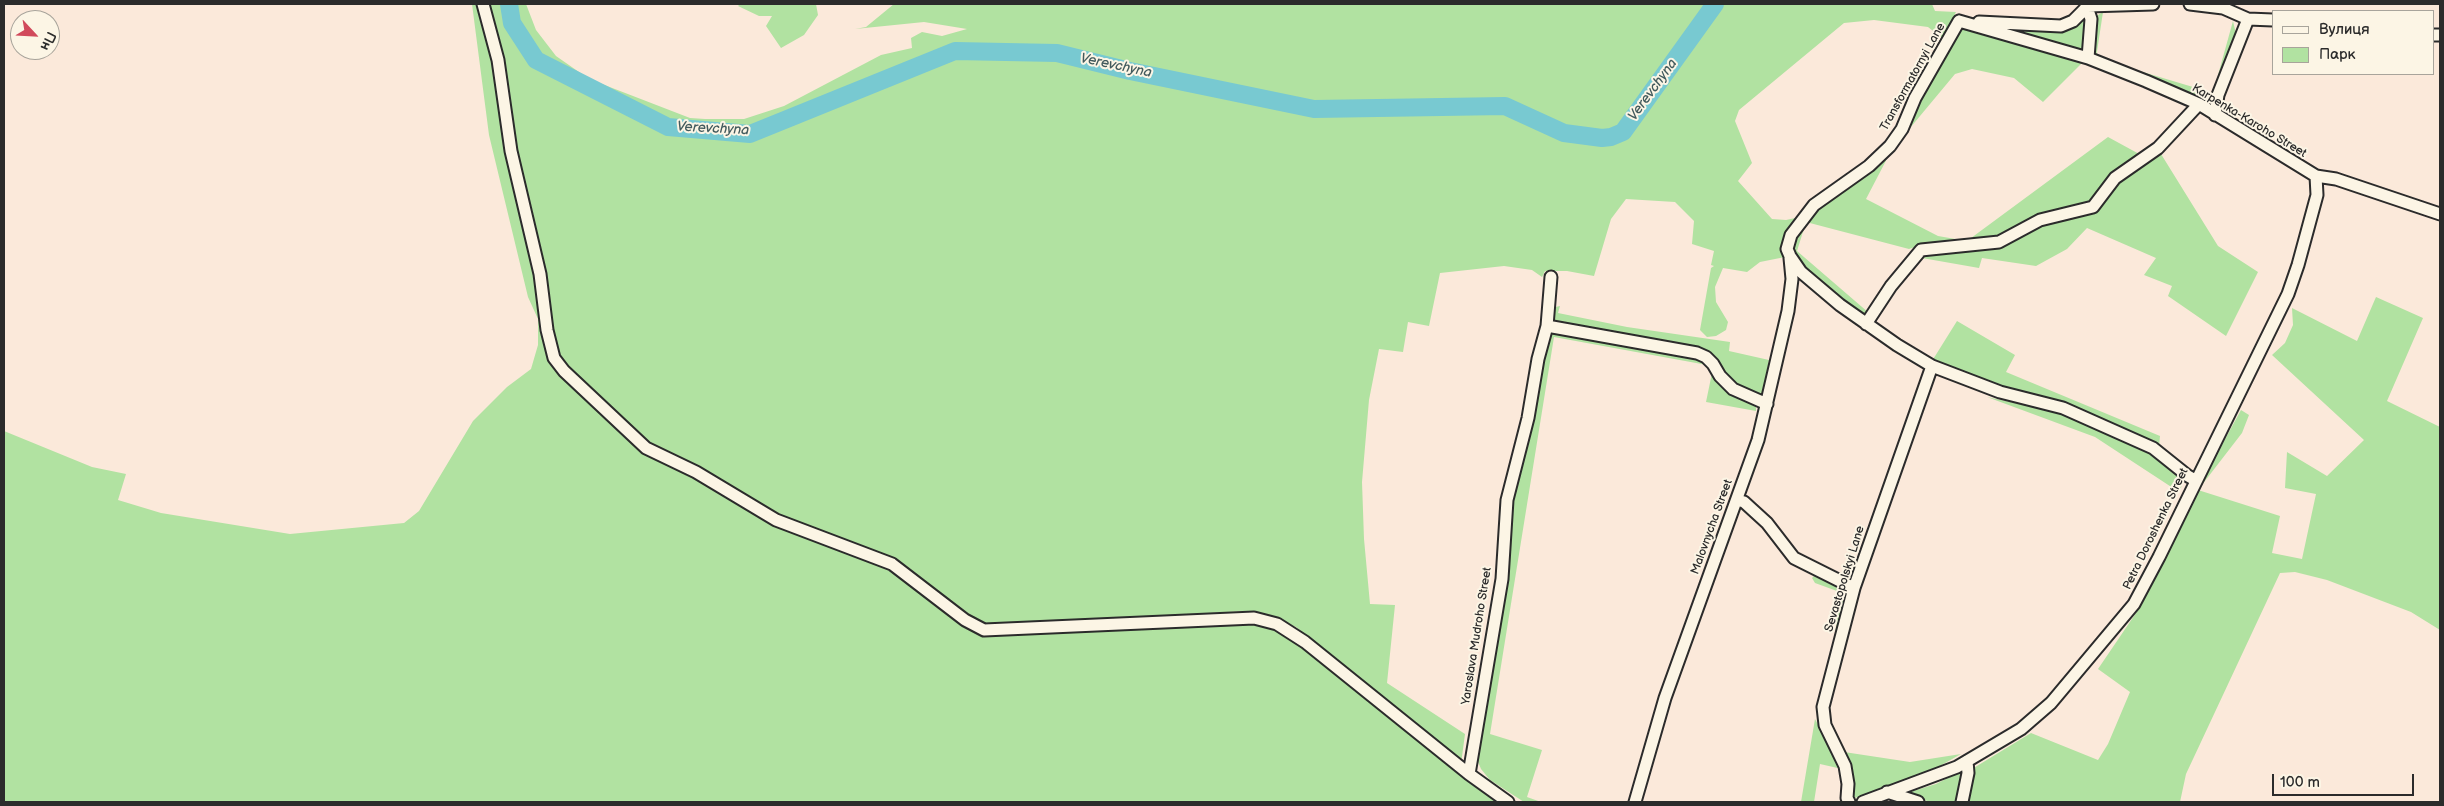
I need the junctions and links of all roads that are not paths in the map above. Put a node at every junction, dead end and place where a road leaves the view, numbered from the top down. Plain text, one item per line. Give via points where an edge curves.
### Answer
1 (483, 4) edge
2 (2154, 4) edge
3 (2190, 4) edge
4 (2087, 5) edge
5 (2248, 19) junction
6 (2272, 20) edge
7 (1959, 21) junction
8 (2088, 58) junction
9 (2198, 104) junction
10 (2215, 115) junction
11 (2316, 176) junction
12 (2440, 214) edge
13 (1788, 252) junction
14 (1551, 276) dead end
15 (1866, 324) junction
16 (1547, 326) junction
17 (1932, 366) junction
18 (1766, 404) junction
19 (2195, 480) junction
20 (1736, 500) junction
21 (1854, 588) junction
22 (1968, 761) junction
23 (1469, 774) junction
24 (1886, 792) junction
25 (1508, 802) edge
26 (1635, 802) edge
27 (1849, 802) edge
28 (1863, 802) edge
29 (1918, 802) edge
30 (1962, 802) edge

1 - 23 street via 498,60 511,151 540,274 554,358 646,448 696,472 776,520 892,564 965,620 984,630 1254,618 1277,624 1305,642
2 - 4 street
3 - 5 street via 2223,8
4 - 7 street via 2073,21 2061,26
4 - 8 street via 2091,19
5 - 6 street
5 - 10 street via 2218,95
7 - 8 street, Karpenka-Karoho Street
7 - 13 street, Transformatornyi Lane via 1890,146 1869,166 1814,205 1791,235
8 - 9 street, Karpenka-Karoho Street
9 - 10 street, Karpenka-Karoho Street
9 - 15 street via 2158,148 2115,178 2093,206 2040,220 1999,242 1921,250 1891,286
10 - 11 street, Karpenka-Karoho Street
11 - 12 street, Karpenka-Karoho Street via 2336,179
11 - 19 street, Petra Doroshenka Street via 2317,195 2288,294
13 - 15 street via 1801,272
13 - 18 street, Malovnycha Street via 1792,279 1790,299
14 - 16 street, Yaroslava Mudroho Street
15 - 17 street
16 - 18 street via 1697,353 1713,364 1732,389
16 - 23 street, Yaroslava Mudroho Street via 1507,500 1502,580
17 - 19 street via 2000,392 2064,408 2153,448
17 - 21 street, Sevastopolskyi Lane
18 - 20 street, Malovnycha Street via 1758,440
19 - 22 street, Petra Doroshenka Street via 2144,588 2122,620 2037,717
20 - 21 street via 1744,502 1767,524 1794,558
20 - 26 street, Malovnycha Street via 1665,698
21 - 27 street, Sevastopolskyi Lane via 1822,717 1845,766
22 - 24 street, Petra Doroshenka Street via 1925,780
22 - 30 street
23 - 25 street
24 - 28 street, Petra Doroshenka Street
24 - 29 street

